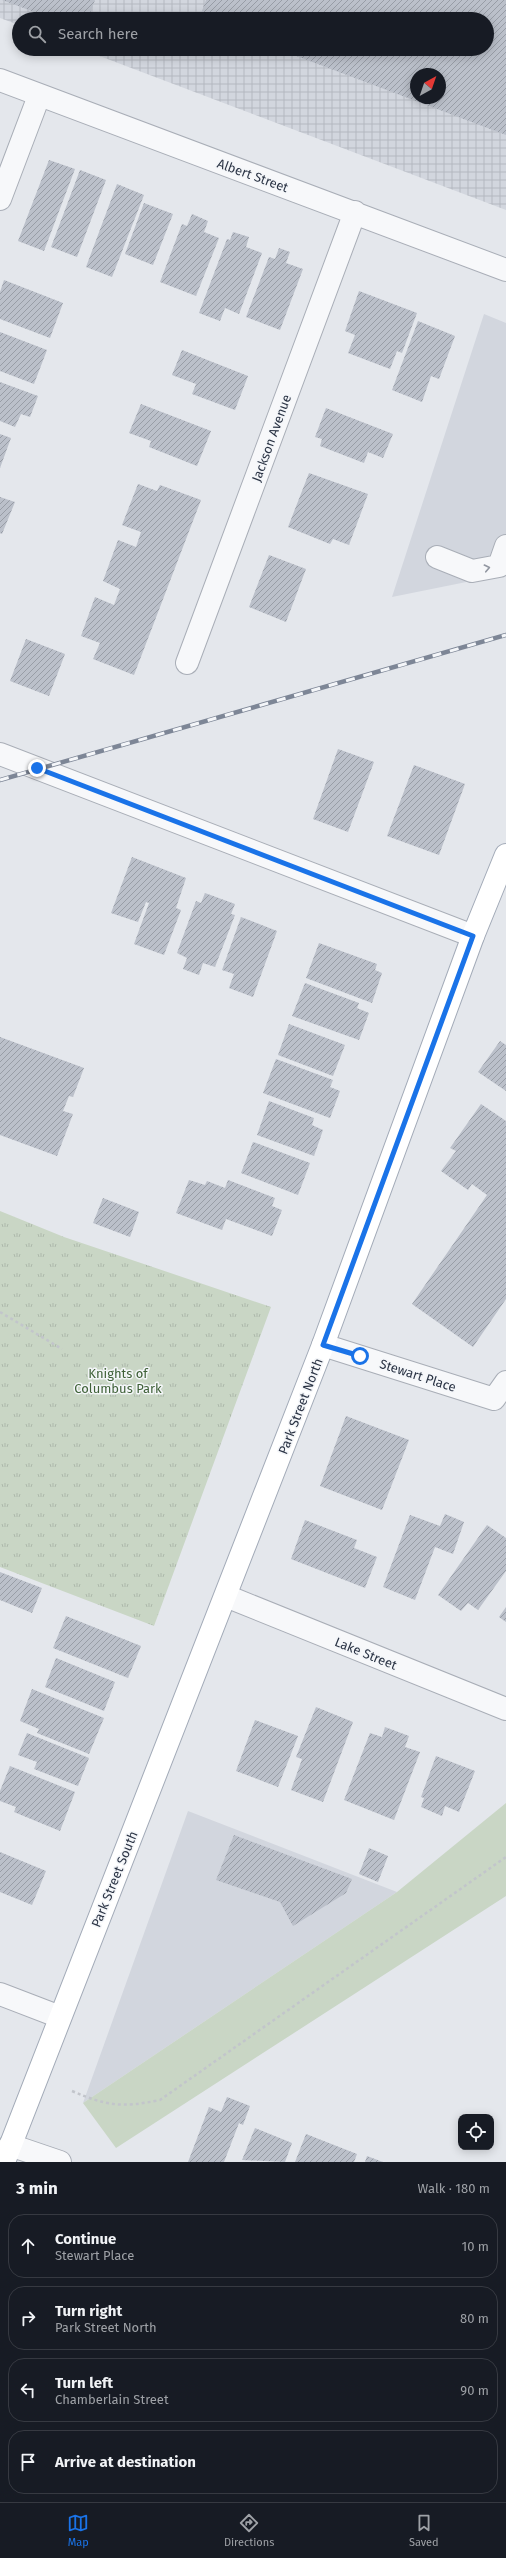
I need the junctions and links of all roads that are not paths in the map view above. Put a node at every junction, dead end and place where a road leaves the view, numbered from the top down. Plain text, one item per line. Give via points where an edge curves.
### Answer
1 (0, 80) edge
2 (39, 96) junction
3 (0, 199) edge
4 (355, 212) junction
5 (506, 270) edge
6 (506, 546) edge
7 (437, 557) dead end
8 (186, 663) dead end
9 (0, 754) edge
10 (506, 855) edge
11 (473, 936) junction
12 (323, 1345) junction
13 (506, 1382) edge
14 (226, 1596) junction
15 (506, 1708) edge
16 (0, 1994) edge
17 (60, 2017) junction
18 (7, 2153) edge
19 (60, 2162) edge

1 - 2 street, Albert Street
2 - 3 street
2 - 4 street, Albert Street
4 - 5 street, Albert Street
4 - 8 street, Jackson Avenue
7 -> 6 street via 472,571 499,566
9 - 11 street
10 - 11 main road, Park Street North
11 - 12 main road, Park Street North
12 - 13 street, Stewart Place via 494,1399
12 - 14 main road, Park Street North
14 - 15 street, Lake Street
14 - 17 main road, Park Street South
16 - 17 street
17 - 18 main road, Park Street South
18 - 19 street

